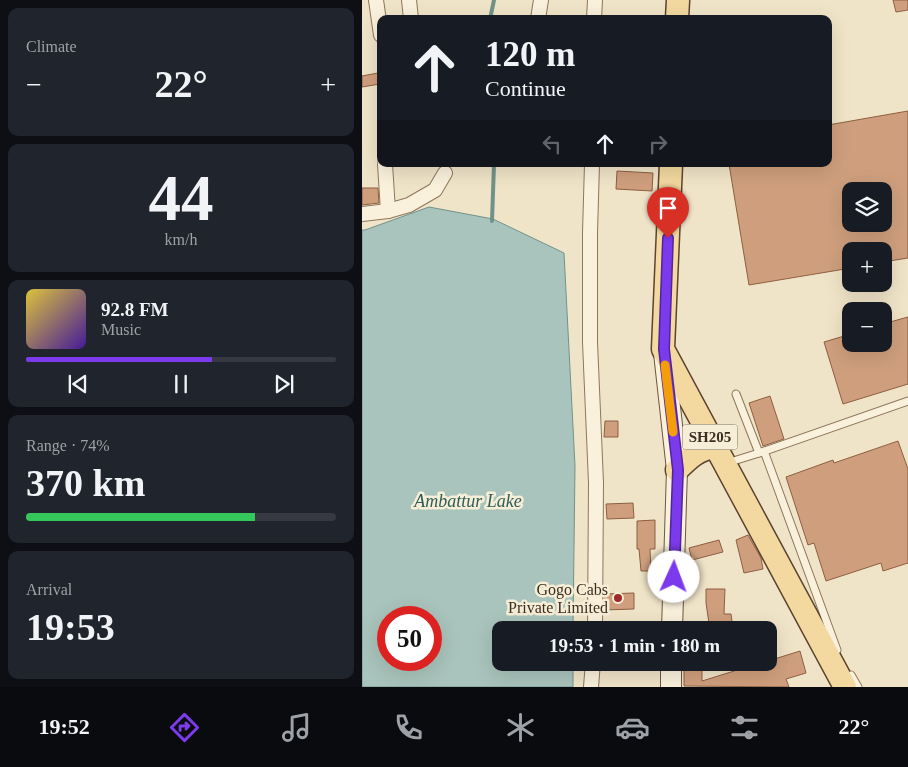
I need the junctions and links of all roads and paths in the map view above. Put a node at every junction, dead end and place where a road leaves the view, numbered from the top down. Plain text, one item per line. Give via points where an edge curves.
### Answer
1 (376, 0) edge
2 (409, 0) edge
3 (541, 0) edge
4 (595, 0) edge
5 (678, 0) edge
6 (378, 15) edge
7 (411, 15) edge
8 (539, 15) edge
9 (594, 15) edge
10 (677, 15) edge
11 (385, 167) edge
12 (592, 167) edge
13 (671, 167) edge
14 (445, 173) dead end
15 (388, 211) junction
16 (362, 214) edge
17 (664, 349) junction
18 (736, 394) dead end
19 (908, 401) edge
20 (761, 452) junction
21 (720, 455) junction
22 (678, 470) junction
23 (596, 621) edge
24 (672, 621) edge
25 (841, 656) dead end
26 (592, 671) edge
27 (671, 671) edge
28 (847, 679) edge
29 (591, 687) edge
30 (670, 687) edge
31 (858, 687) edge

1 - 6 street
2 - 7 street
3 - 8 street
4 - 9 street
5 - 10 main road
11 - 15 street
12 - 23 street via 590,342 596,483
13 - 17 main road, SH205
14 - 15 street via 435,190 409,205
15 - 16 street
17 - 21 main road, SH205
17 - 22 main road
18 - 20 lane
19 - 20 lane
20 - 21 lane
20 - 25 lane
21 - 22 main road via 705,448 696,452
21 - 28 main road, SH205
22 - 24 main road
26 - 29 street
27 - 30 main road
28 - 31 lane

